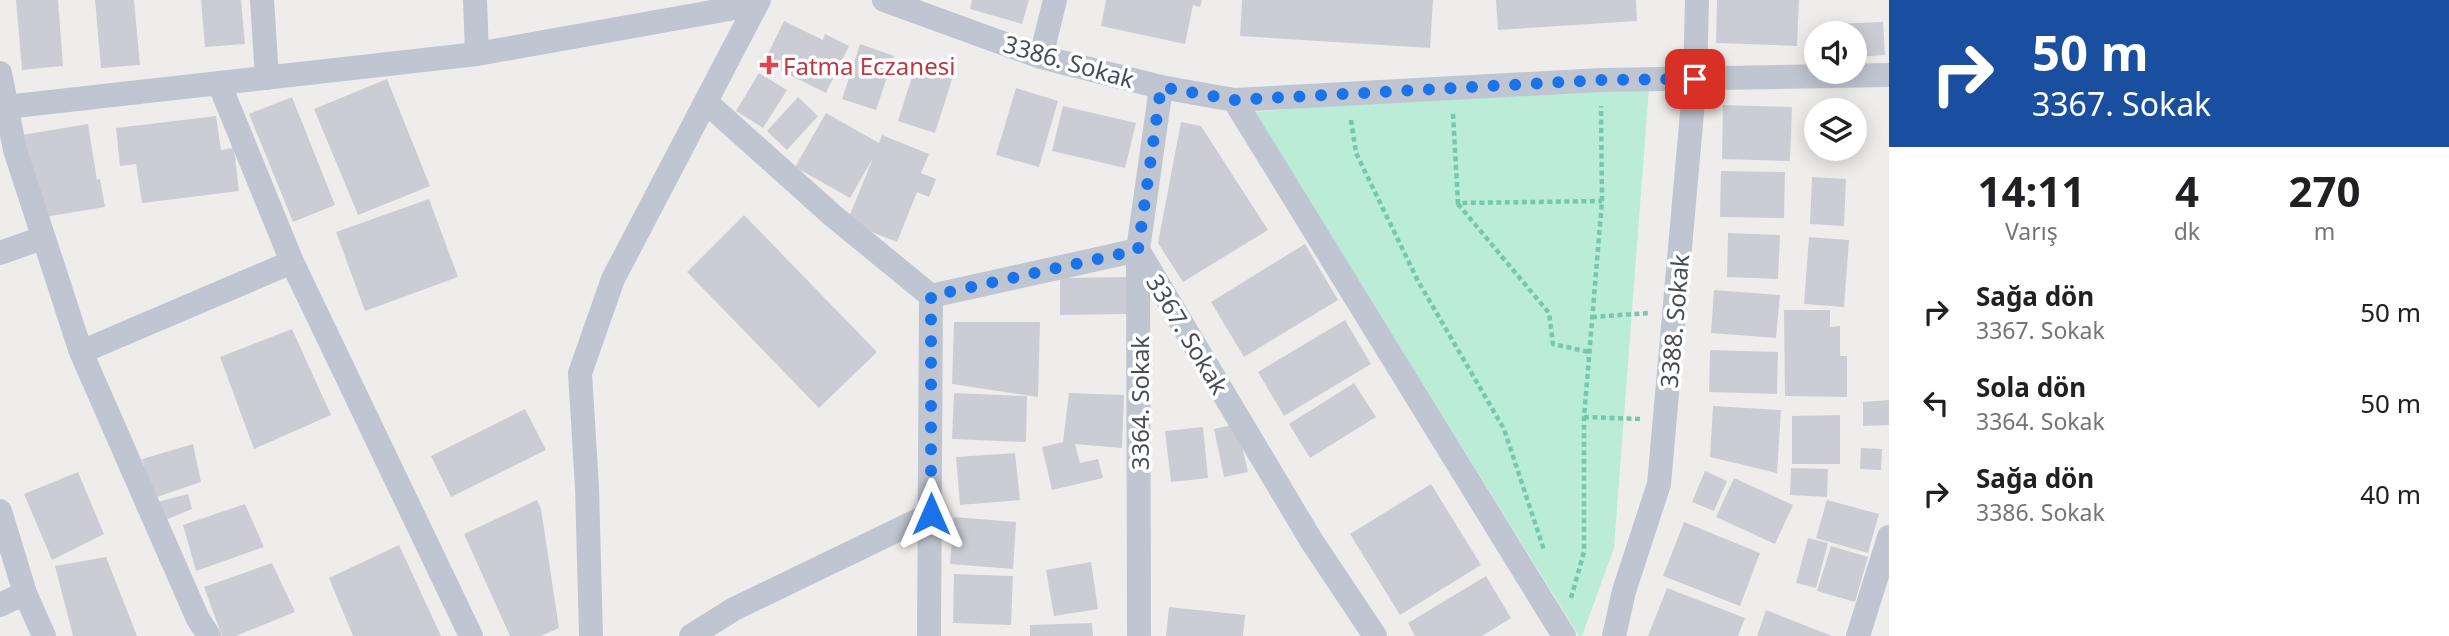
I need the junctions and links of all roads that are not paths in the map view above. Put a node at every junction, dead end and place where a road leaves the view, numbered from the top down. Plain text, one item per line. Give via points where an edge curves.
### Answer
1 (262, 0) edge
2 (475, 0) edge
3 (884, 0) edge
4 (1055, 0) edge
5 (1698, 0) edge
6 (758, 2) edge
7 (477, 54) junction
8 (1041, 57) junction
9 (0, 73) edge
10 (1889, 75) edge
11 (267, 78) junction
12 (1695, 79) junction
13 (219, 83) junction
14 (1161, 87) junction
15 (1234, 100) junction
16 (706, 102) junction
17 (6, 107) junction
18 (42, 238) junction
19 (1138, 250) junction
20 (0, 253) edge
21 (292, 262) junction
22 (931, 296) junction
23 (81, 352) junction
24 (0, 511) edge
25 (931, 514) junction
26 (1889, 537) edge
27 (25, 593) junction
28 (0, 605) edge
29 (44, 636) edge
30 (209, 636) edge
31 (471, 636) edge
32 (591, 636) edge
33 (691, 636) edge
34 (929, 636) edge
35 (1139, 636) edge
36 (1375, 636) edge
37 (1564, 636) edge
38 (1614, 636) edge
39 (1858, 636) edge

1 - 11 street
2 - 7 street
3 - 8 street, 3386. Sokak
4 - 8 street
5 - 12 street, 3388. Sokak
6 - 7 street
6 - 16 street
7 - 11 street
8 - 14 street, 3386. Sokak
9 - 17 street
10 - 12 street, 3386. Sokak
11 - 13 street
12 - 15 street, 3386. Sokak
12 - 38 street, 3388. Sokak via 1659,484
13 - 17 street
13 - 21 street
14 - 15 street, 3386. Sokak
14 - 19 street, 3364. Sokak
15 - 37 street
16 - 22 street
16 - 32 street via 613,279 580,373
17 - 18 street
18 - 20 street
18 - 23 street
19 - 22 street, 3367. Sokak
19 - 35 street, 3364. Sokak
19 - 36 street, 3367. Sokak via 1311,540
21 - 23 street
21 - 31 street
22 - 25 street
23 - 30 street
24 - 27 street
25 - 33 street via 734,609
25 - 34 street
26 - 39 street
27 - 28 street
27 - 29 street

